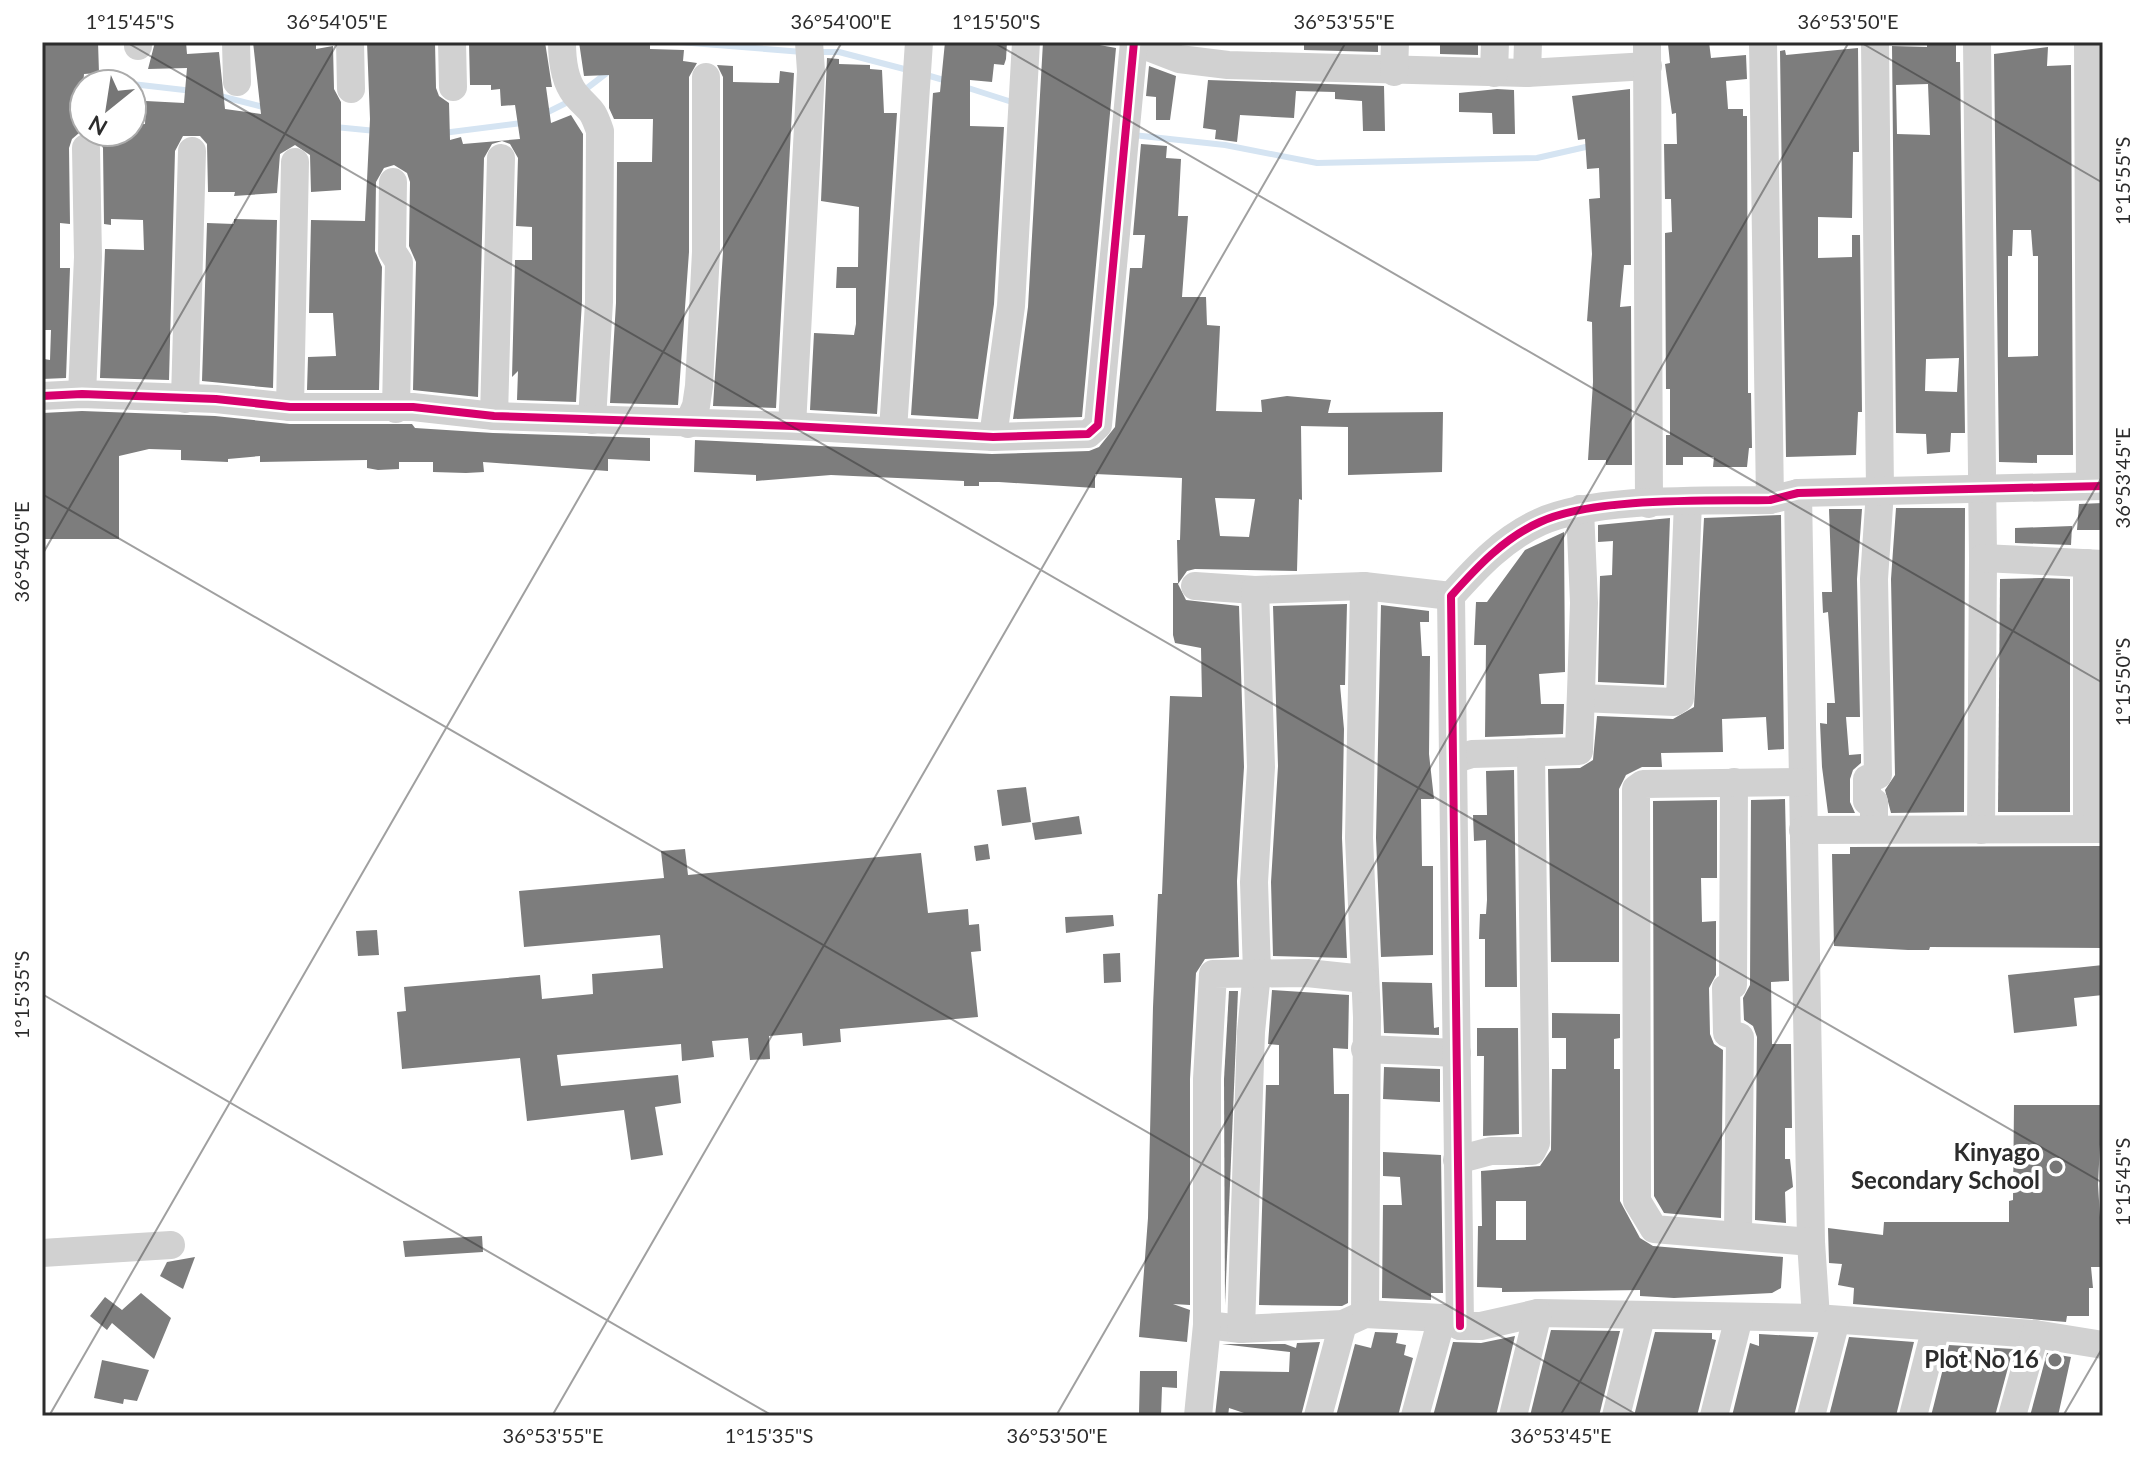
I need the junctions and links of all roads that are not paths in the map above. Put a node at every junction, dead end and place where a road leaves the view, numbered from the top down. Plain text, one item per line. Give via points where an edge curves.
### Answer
1 (236, 42) edge
2 (350, 42) edge
3 (452, 42) edge
4 (562, 42) edge
5 (809, 42) edge
6 (1026, 42) edge
7 (1134, 42) edge
8 (1395, 42) edge
9 (1495, 42) edge
10 (1528, 42) edge
11 (1763, 42) edge
12 (1875, 42) edge
13 (1977, 42) edge
14 (2088, 42) edge
15 (1228, 54) edge
16 (1647, 54) edge
17 (917, 66) edge
18 (1394, 72) junction
19 (1494, 73) junction
20 (1527, 73) junction
21 (706, 77) dead end
22 (237, 82) dead end
23 (453, 87) dead end
24 (351, 89) dead end
25 (86, 148) dead end
26 (192, 151) dead end
27 (501, 158) dead end
28 (295, 162) dead end
29 (393, 182) dead end
30 (82, 394) junction
31 (42, 396) edge
32 (185, 399) junction
33 (290, 407) junction
34 (396, 409) junction
35 (494, 416) junction
36 (592, 420) junction
37 (688, 424) junction
38 (792, 426) junction
39 (893, 430) junction
40 (993, 437) junction
41 (2096, 486) edge
42 (1982, 489) junction
43 (1880, 491) junction
44 (1798, 493) junction
45 (1770, 500) junction
46 (1688, 502) junction
47 (1649, 504) junction
48 (1580, 509) junction
49 (1983, 558) junction
50 (2095, 563) edge
51 (1195, 586) dead end
52 (1364, 586) junction
53 (1255, 590) junction
54 (1451, 596) junction
55 (1581, 698) junction
56 (1531, 752) junction
57 (1453, 760) junction
58 (1734, 782) junction
59 (1802, 782) junction
60 (1874, 827) junction
61 (2095, 828) edge
62 (1803, 830) junction
63 (1981, 830) junction
64 (1257, 972) junction
65 (1364, 979) junction
66 (1365, 1049) junction
67 (1457, 1053) junction
68 (1457, 1160) junction
69 (1738, 1234) junction
70 (1811, 1242) junction
71 (171, 1245) dead end
72 (42, 1253) edge
73 (1538, 1313) junction
74 (1641, 1317) junction
75 (1739, 1317) junction
76 (1354, 1319) junction
77 (1826, 1319) junction
78 (1451, 1322) junction
79 (1207, 1325) junction
80 (1936, 1327) junction
81 (1241, 1329) junction
82 (2035, 1334) junction
83 (2103, 1345) edge
84 (1198, 1416) edge
85 (1318, 1416) edge
86 (1415, 1416) edge
87 (1513, 1416) edge
88 (1616, 1416) edge
89 (1714, 1416) edge
90 (1811, 1416) edge
91 (1913, 1416) edge
92 (2012, 1416) edge

1 - 22 street
2 - 24 street
3 - 23 street
4 - 36 street via 567,77 592,108 600,131
5 - 38 street
6 - 40 street via 1011,306
7 - 15 street via 1179,59
7 - 40 street via 1098,425 1079,437
8 - 18 street
9 - 19 street
10 - 20 street
11 - 45 street
12 - 43 street
13 - 42 street
14 - 41 street
15 - 18 street
16 - 20 street
16 - 47 street
17 - 39 street
18 - 19 street
19 - 20 street
21 - 37 street via 706,252 699,386
25 - 30 street
26 - 32 street
27 - 35 street
28 - 33 street
29 - 34 street via 392,251 399,262
30 - 31 street
30 - 32 street
32 - 33 street
33 - 34 street
34 - 35 street
35 - 36 street
36 - 37 street
37 - 38 street
38 - 39 street
39 - 40 street
41 - 42 street
42 - 43 street
42 - 49 street
43 - 44 street
43 - 60 street via 1874,579 1878,775 1867,779
44 - 45 street
44 - 59 street
45 - 46 street
46 - 47 street
46 - 55 street via 1680,698
47 - 48 street
48 - 54 street via 1540,522 1506,543
48 - 55 street
49 - 50 street
49 - 63 street
50 - 61 street
51 - 53 street
52 - 53 street
52 - 54 street
52 - 65 street via 1359,838
53 - 64 street via 1261,767 1254,882
54 - 57 street
55 - 56 street via 1579,751
56 - 57 street via 1472,754
56 - 68 street via 1536,1143 1532,1151 1491,1151
57 - 67 street
58 - 59 street
58 - 69 street via 1733,985 1726,988 1727,1033 1740,1037
58 - 69 street via 1643,784 1636,789 1637,1201 1654,1229
59 - 62 street
60 - 62 street
60 - 63 street
61 - 63 street
62 - 70 street
64 - 65 street
64 - 79 street via 1213,974 1207,1079
64 - 81 street
65 - 66 street
66 - 67 street
66 - 76 street
67 - 68 street
68 - 78 street
69 - 70 street
70 - 77 street
71 - 72 street
73 - 74 street
73 - 78 street via 1481,1326
73 - 87 street
74 - 75 street
74 - 88 street
75 - 77 street
75 - 89 street
76 - 78 street
76 - 81 street
76 - 85 street
77 - 80 street
77 - 90 street
78 - 86 street
79 - 81 street
79 - 84 street
80 - 82 street
80 - 91 street
82 - 83 street
82 - 92 street

